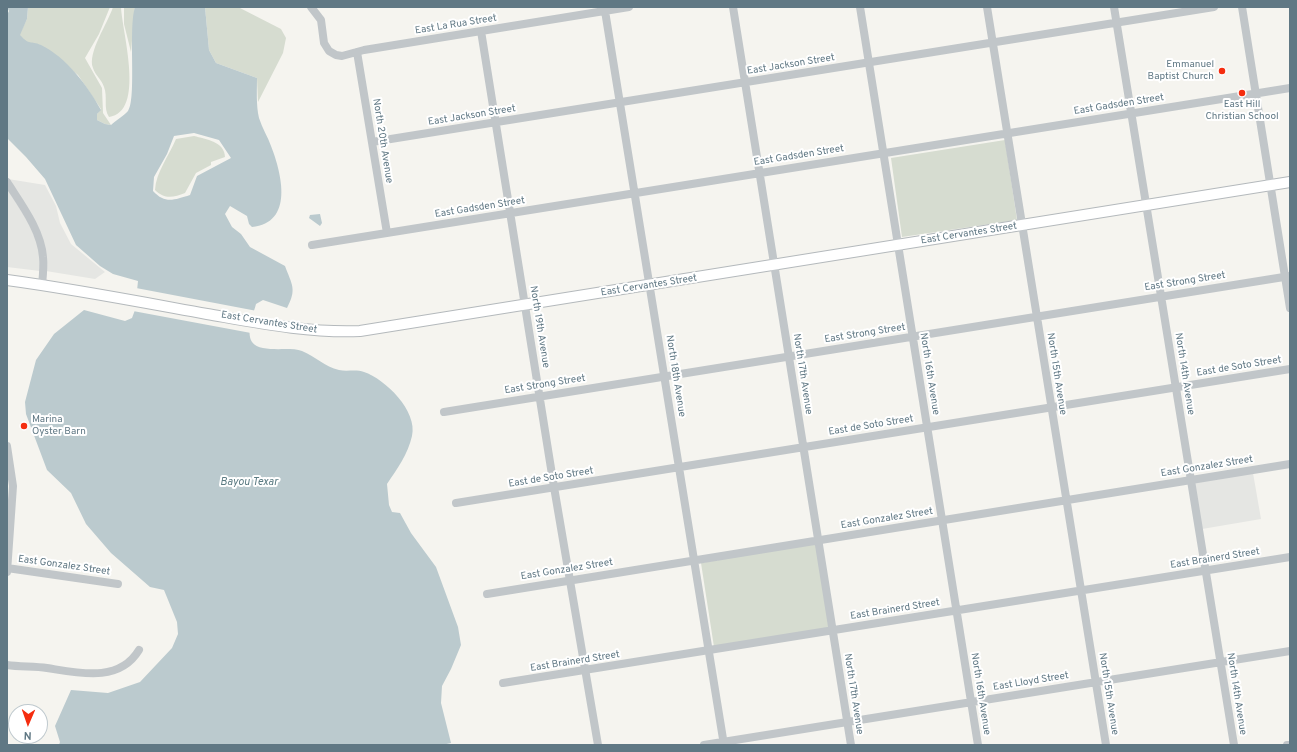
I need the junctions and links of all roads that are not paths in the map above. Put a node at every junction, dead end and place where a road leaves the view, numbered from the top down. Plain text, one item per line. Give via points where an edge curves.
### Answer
1 (311, 7) edge
2 (628, 7) edge
3 (733, 7) edge
4 (860, 7) edge
5 (987, 7) edge
6 (1114, 7) edge
7 (1214, 7) edge
8 (1242, 7) edge
9 (605, 11) junction
10 (1117, 23) junction
11 (481, 31) junction
12 (993, 43) junction
13 (358, 52) junction
14 (869, 63) junction
15 (745, 82) junction
16 (1290, 88) edge
17 (1256, 94) junction
18 (620, 103) junction
19 (1131, 113) junction
20 (496, 122) junction
21 (1007, 133) junction
22 (372, 142) junction
23 (883, 153) junction
24 (759, 173) junction
25 (7, 182) edge
26 (1290, 182) edge
27 (1270, 186) junction
28 (635, 193) junction
29 (1147, 205) junction
30 (511, 213) junction
31 (1022, 225) junction
32 (387, 233) junction
33 (312, 245) dead end
34 (898, 245) junction
35 (774, 265) junction
36 (1287, 276) edge
37 (7, 280) edge
38 (42, 285) junction
39 (649, 285) junction
40 (1162, 296) junction
41 (526, 306) junction
42 (1290, 308) edge
43 (1037, 316) junction
44 (913, 336) junction
45 (789, 356) junction
46 (1290, 369) edge
47 (665, 376) junction
48 (1176, 388) junction
49 (540, 396) junction
50 (1051, 408) junction
51 (444, 412) dead end
52 (927, 427) junction
53 (7, 446) edge
54 (803, 447) junction
55 (1290, 464) edge
56 (679, 467) junction
57 (9, 473) edge
58 (1191, 480) junction
59 (554, 487) junction
60 (1066, 500) junction
61 (456, 503) dead end
62 (942, 520) junction
63 (818, 540) junction
64 (1290, 557) edge
65 (694, 560) junction
66 (7, 570) edge
67 (1206, 570) junction
68 (570, 580) junction
69 (118, 584) dead end
70 (1081, 590) junction
71 (487, 594) dead end
72 (957, 610) junction
73 (833, 630) junction
74 (139, 650) dead end
75 (709, 650) junction
76 (1290, 651) edge
77 (1220, 662) junction
78 (7, 665) edge
79 (587, 670) junction
80 (1096, 682) junction
81 (503, 683) dead end
82 (971, 702) junction
83 (847, 722) junction
84 (724, 743) edge
85 (598, 745) edge
86 (704, 745) edge
87 (851, 745) edge
88 (978, 745) edge
89 (1106, 745) edge
90 (1234, 745) edge

1 - 13 street, East La Rua Street via 321,20 324,43 329,51 342,56
2 - 9 street, East La Rua Street
3 - 15 street, North 17th Avenue
4 - 14 street, North 16th Avenue
5 - 12 street, North 15th Avenue
6 - 10 street, North 14th Avenue
7 - 10 street, East Jackson Street
8 - 17 street
9 - 11 street, East La Rua Street
9 - 18 street, North 18th Avenue
10 - 12 street, East Jackson Street
10 - 19 street, North 14th Avenue
11 - 13 street, East La Rua Street
11 - 20 street, North 19th Avenue
12 - 14 street, East Jackson Street
12 - 21 street, North 15th Avenue
13 - 22 street, North 20th Avenue
14 - 15 street, East Jackson Street
14 - 23 street, North 16th Avenue
15 - 18 street, East Jackson Street
15 - 24 street, North 17th Avenue
16 - 17 street, East Gadsden Street
17 - 19 street, East Gadsden Street
17 - 27 street
18 - 20 street, East Jackson Street
18 - 28 street, North 18th Avenue
19 - 21 street, East Gadsden Street
19 - 29 street, North 14th Avenue
20 - 22 street, East Jackson Street
20 - 30 street, North 19th Avenue
21 - 23 street, East Gadsden Street
21 - 31 street, North 15th Avenue
22 - 32 street, North 20th Avenue
23 - 24 street, East Gadsden Street
23 - 34 street, North 16th Avenue
24 - 28 street, East Gadsden Street
24 - 35 street, North 17th Avenue
25 - 38 street via 31,220 42,246
26 - 27 main road, East Cervantes Street
27 - 29 main road, East Cervantes Street
27 - 36 street
28 - 30 street, East Gadsden Street
28 - 39 street, North 18th Avenue
29 - 31 main road, East Cervantes Street
29 - 40 street, North 14th Avenue
30 - 32 street, East Gadsden Street
30 - 41 street, North 19th Avenue
31 - 34 main road, East Cervantes Street
31 - 43 street, North 15th Avenue
32 - 33 street, East Gadsden Street
34 - 35 main road, East Cervantes Street
34 - 44 street, North 16th Avenue
35 - 39 main road, East Cervantes Street
35 - 45 street, North 17th Avenue
36 - 40 street, East Strong Street
36 - 42 street
37 - 38 main road, East Cervantes Street
38 - 41 main road, East Cervantes Street via 316,331 360,331
39 - 41 main road, East Cervantes Street
39 - 47 street, North 18th Avenue
40 - 43 street, East Strong Street
40 - 48 street, North 14th Avenue
41 - 49 street, North 19th Avenue
43 - 44 street, East Strong Street
43 - 50 street, North 15th Avenue
44 - 45 street, East Strong Street
44 - 52 street, North 16th Avenue
45 - 47 street, East Strong Street
45 - 54 street, North 17th Avenue
46 - 48 street, East de Soto Street
47 - 49 street, East Strong Street
47 - 56 street, North 18th Avenue
48 - 50 street, East de Soto Street
48 - 58 street, North 14th Avenue
49 - 51 street, East Strong Street
49 - 59 street, North 19th Avenue
50 - 52 street, East de Soto Street
50 - 60 street, North 15th Avenue
52 - 54 street, East de Soto Street
52 - 62 street, North 16th Avenue
53 - 57 street
54 - 56 street, East de Soto Street
54 - 63 street, North 17th Avenue
55 - 58 street, East Gonzalez Street
56 - 59 street, East de Soto Street
56 - 65 street, North 18th Avenue
57 - 66 street via 13,486
58 - 60 street, East Gonzalez Street
58 - 67 street, North 14th Avenue
59 - 61 street, East de Soto Street
59 - 68 street, North 19th Avenue
60 - 62 street, East Gonzalez Street
60 - 70 street, North 15th Avenue
62 - 63 street, East Gonzalez Street
62 - 72 street, North 16th Avenue
63 - 65 street, East Gonzalez Street
63 - 73 street, North 17th Avenue
64 - 67 street, East Brainerd Street
65 - 68 street, East Gonzalez Street
65 - 75 street, North 18th Avenue
66 - 69 street, East Gonzalez Street
67 - 70 street, East Brainerd Street
67 - 77 street, North 14th Avenue
68 - 71 street, East Gonzalez Street
68 - 79 street, North 19th Avenue
70 - 72 street, East Brainerd Street
70 - 80 street, North 15th Avenue
72 - 73 street, East Brainerd Street
72 - 82 street, North 16th Avenue
73 - 75 street, East Brainerd Street
73 - 83 street, North 17th Avenue
74 - 78 street via 134,659 122,668 103,673 72,673
75 - 79 street, East Brainerd Street
75 - 84 street, North 18th Avenue
76 - 77 street, East Lloyd Street
77 - 80 street, East Lloyd Street
77 - 90 street, North 14th Avenue
79 - 81 street, East Brainerd Street
79 - 85 street, North 19th Avenue
80 - 82 street, East Lloyd Street
80 - 89 street, North 15th Avenue
82 - 83 street, East Lloyd Street
82 - 88 street, North 16th Avenue
83 - 84 street, East Lloyd Street
83 - 87 street, North 17th Avenue
84 - 86 street, East Lloyd Street

